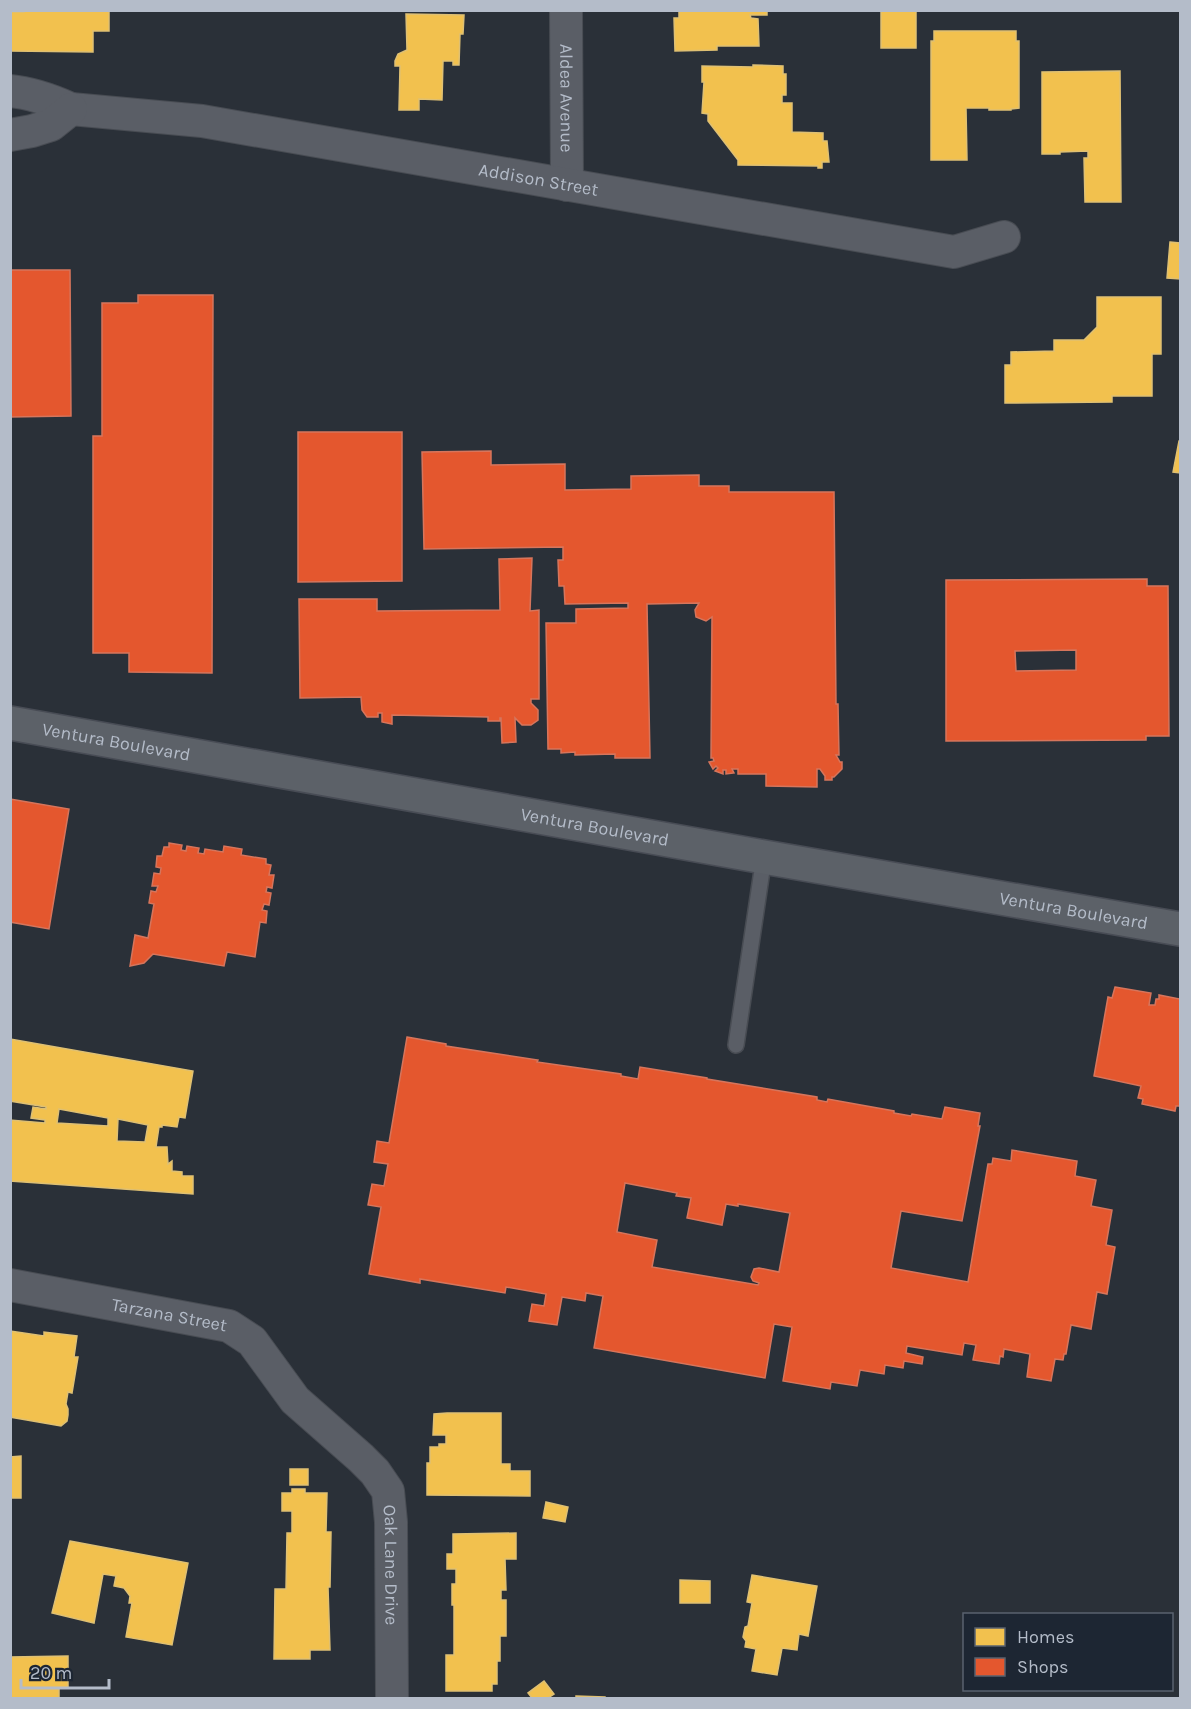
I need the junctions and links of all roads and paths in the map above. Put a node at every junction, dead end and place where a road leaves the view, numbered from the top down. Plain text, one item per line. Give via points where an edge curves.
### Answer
1 (566, 10) edge
2 (10, 91) edge
3 (71, 110) junction
4 (10, 135) edge
5 (567, 185) junction
6 (1004, 237) dead end
7 (10, 723) edge
8 (764, 857) junction
9 (1180, 928) edge
10 (736, 1045) dead end
11 (10, 1285) edge
12 (295, 1400) joint
13 (392, 1698) edge

1 - 5 street, Aldea Avenue
2 - 3 street, Addison Street via 32,94
3 - 4 street via 51,125
3 - 5 street, Addison Street via 202,121
5 - 6 street, Addison Street via 954,252
7 - 8 main road, Ventura Boulevard
8 - 9 main road, Ventura Boulevard
8 - 10 lane
11 - 12 street, Tarzana Street via 229,1326 252,1341
12 - 13 street, Oak Lane Drive via 361,1458 388,1491

